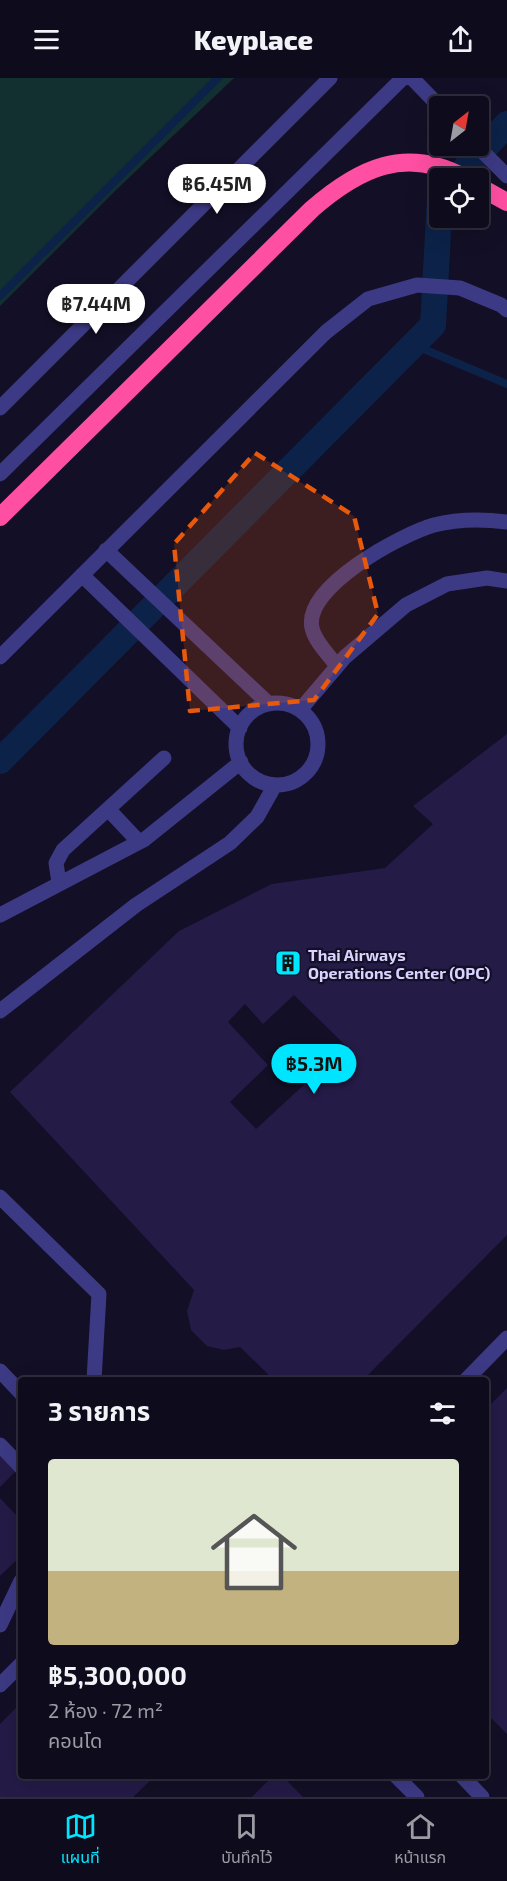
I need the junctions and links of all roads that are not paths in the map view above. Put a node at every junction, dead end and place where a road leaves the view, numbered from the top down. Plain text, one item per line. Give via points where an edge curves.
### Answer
1 (330, 78) edge
2 (403, 78) edge
3 (412, 78) edge
4 (429, 96) edge
5 (487, 156) edge
6 (438, 168) edge
7 (507, 176) edge
8 (489, 192) edge
9 (507, 202) edge
10 (507, 309) edge
11 (0, 408) edge
12 (0, 474) edge
13 (0, 517) edge
14 (507, 522) edge
15 (106, 550) junction
16 (82, 575) junction
17 (507, 581) edge
18 (0, 657) edge
19 (337, 666) junction
20 (269, 704) junction
21 (300, 710) junction
22 (240, 728) junction
23 (164, 758) dead end
24 (241, 762) junction
25 (275, 785) junction
26 (108, 809) junction
27 (139, 842) junction
28 (59, 883) junction
29 (0, 915) edge
30 (0, 1011) edge
31 (0, 1197) edge
32 (507, 1338) edge
33 (0, 1371) edge
34 (94, 1377) edge
35 (469, 1377) edge
36 (18, 1390) edge
37 (0, 1445) edge
38 (18, 1464) edge
39 (18, 1587) edge
40 (0, 1625) edge
41 (18, 1667) edge
42 (0, 1685) edge
43 (399, 1779) edge
44 (465, 1779) edge
45 (417, 1797) edge
46 (482, 1797) edge

1 - 11 street
2 - 12 street
3 - 4 street
5 - 7 street
6 - 13 highway via 408,163 382,165 338,187
8 - 9 highway
10 - 15 street via 460,288 417,285 368,299 326,332
14 - 19 street via 486,519 435,524 400,538 357,563 328,591 311,616 318,641
15 - 16 street
15 - 20 street
16 - 18 street
16 - 22 street
17 - 19 street via 487,578 447,584 406,604
19 - 21 street
20 - 21 street via 280,703
20 - 22 street via 246,717
21 - 25 street via 316,731 316,757 301,778
22 - 24 street via 237,751
23 - 26 street
24 - 25 street via 255,778
24 - 27 street
25 - 30 street via 257,817 230,843 136,904
26 - 27 street
26 - 28 street via 63,850 56,863
27 - 28 street
28 - 29 street
31 - 34 street via 99,1293
32 - 35 street
33 - 36 street
37 - 38 street
39 - 40 street
41 - 42 street
43 - 45 street
44 - 46 street

